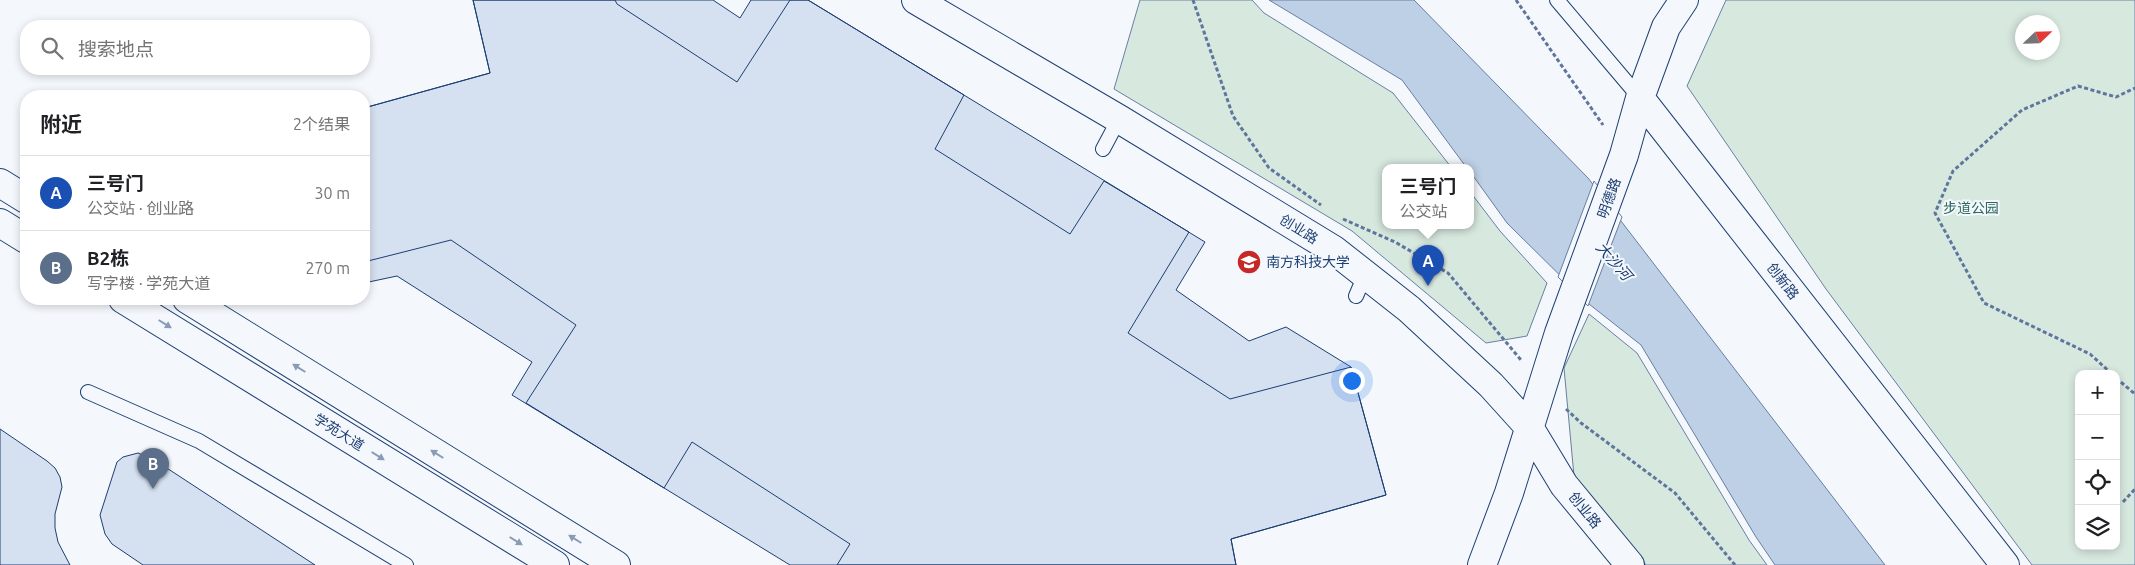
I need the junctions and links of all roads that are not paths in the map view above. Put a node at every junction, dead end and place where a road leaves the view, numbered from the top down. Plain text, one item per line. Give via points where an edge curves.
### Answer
1 (916, 0) edge
2 (1557, 0) edge
3 (1684, 0) edge
4 (1640, 98) junction
5 (1119, 119) junction
6 (1103, 149) dead end
7 (0, 183) edge
8 (20, 195) edge
9 (0, 223) edge
10 (20, 235) edge
11 (133, 305) edge
12 (197, 305) edge
13 (88, 392) dead end
14 (1529, 427) junction
15 (406, 565) edge
16 (555, 565) edge
17 (616, 565) edge
18 (1482, 565) edge
19 (1630, 565) edge
20 (2005, 565) edge

1 - 5 street, 创业路
2 - 4 lane, 创新路
3 - 4 street, 明德路 via 1666,27
4 - 14 street, 明德路 via 1624,155 1559,333
4 - 20 street, 创新路
5 - 6 lane
5 - 14 street, 创业路 via 1334,250 1360,286 1409,308 1491,385
7 - 8 street
9 - 10 street
11 -> 16 street, 学苑大道
17 -> 12 street
13 - 15 lane via 199,441
14 - 18 street, 明德路
14 - 19 street, 创业路 via 1564,485

